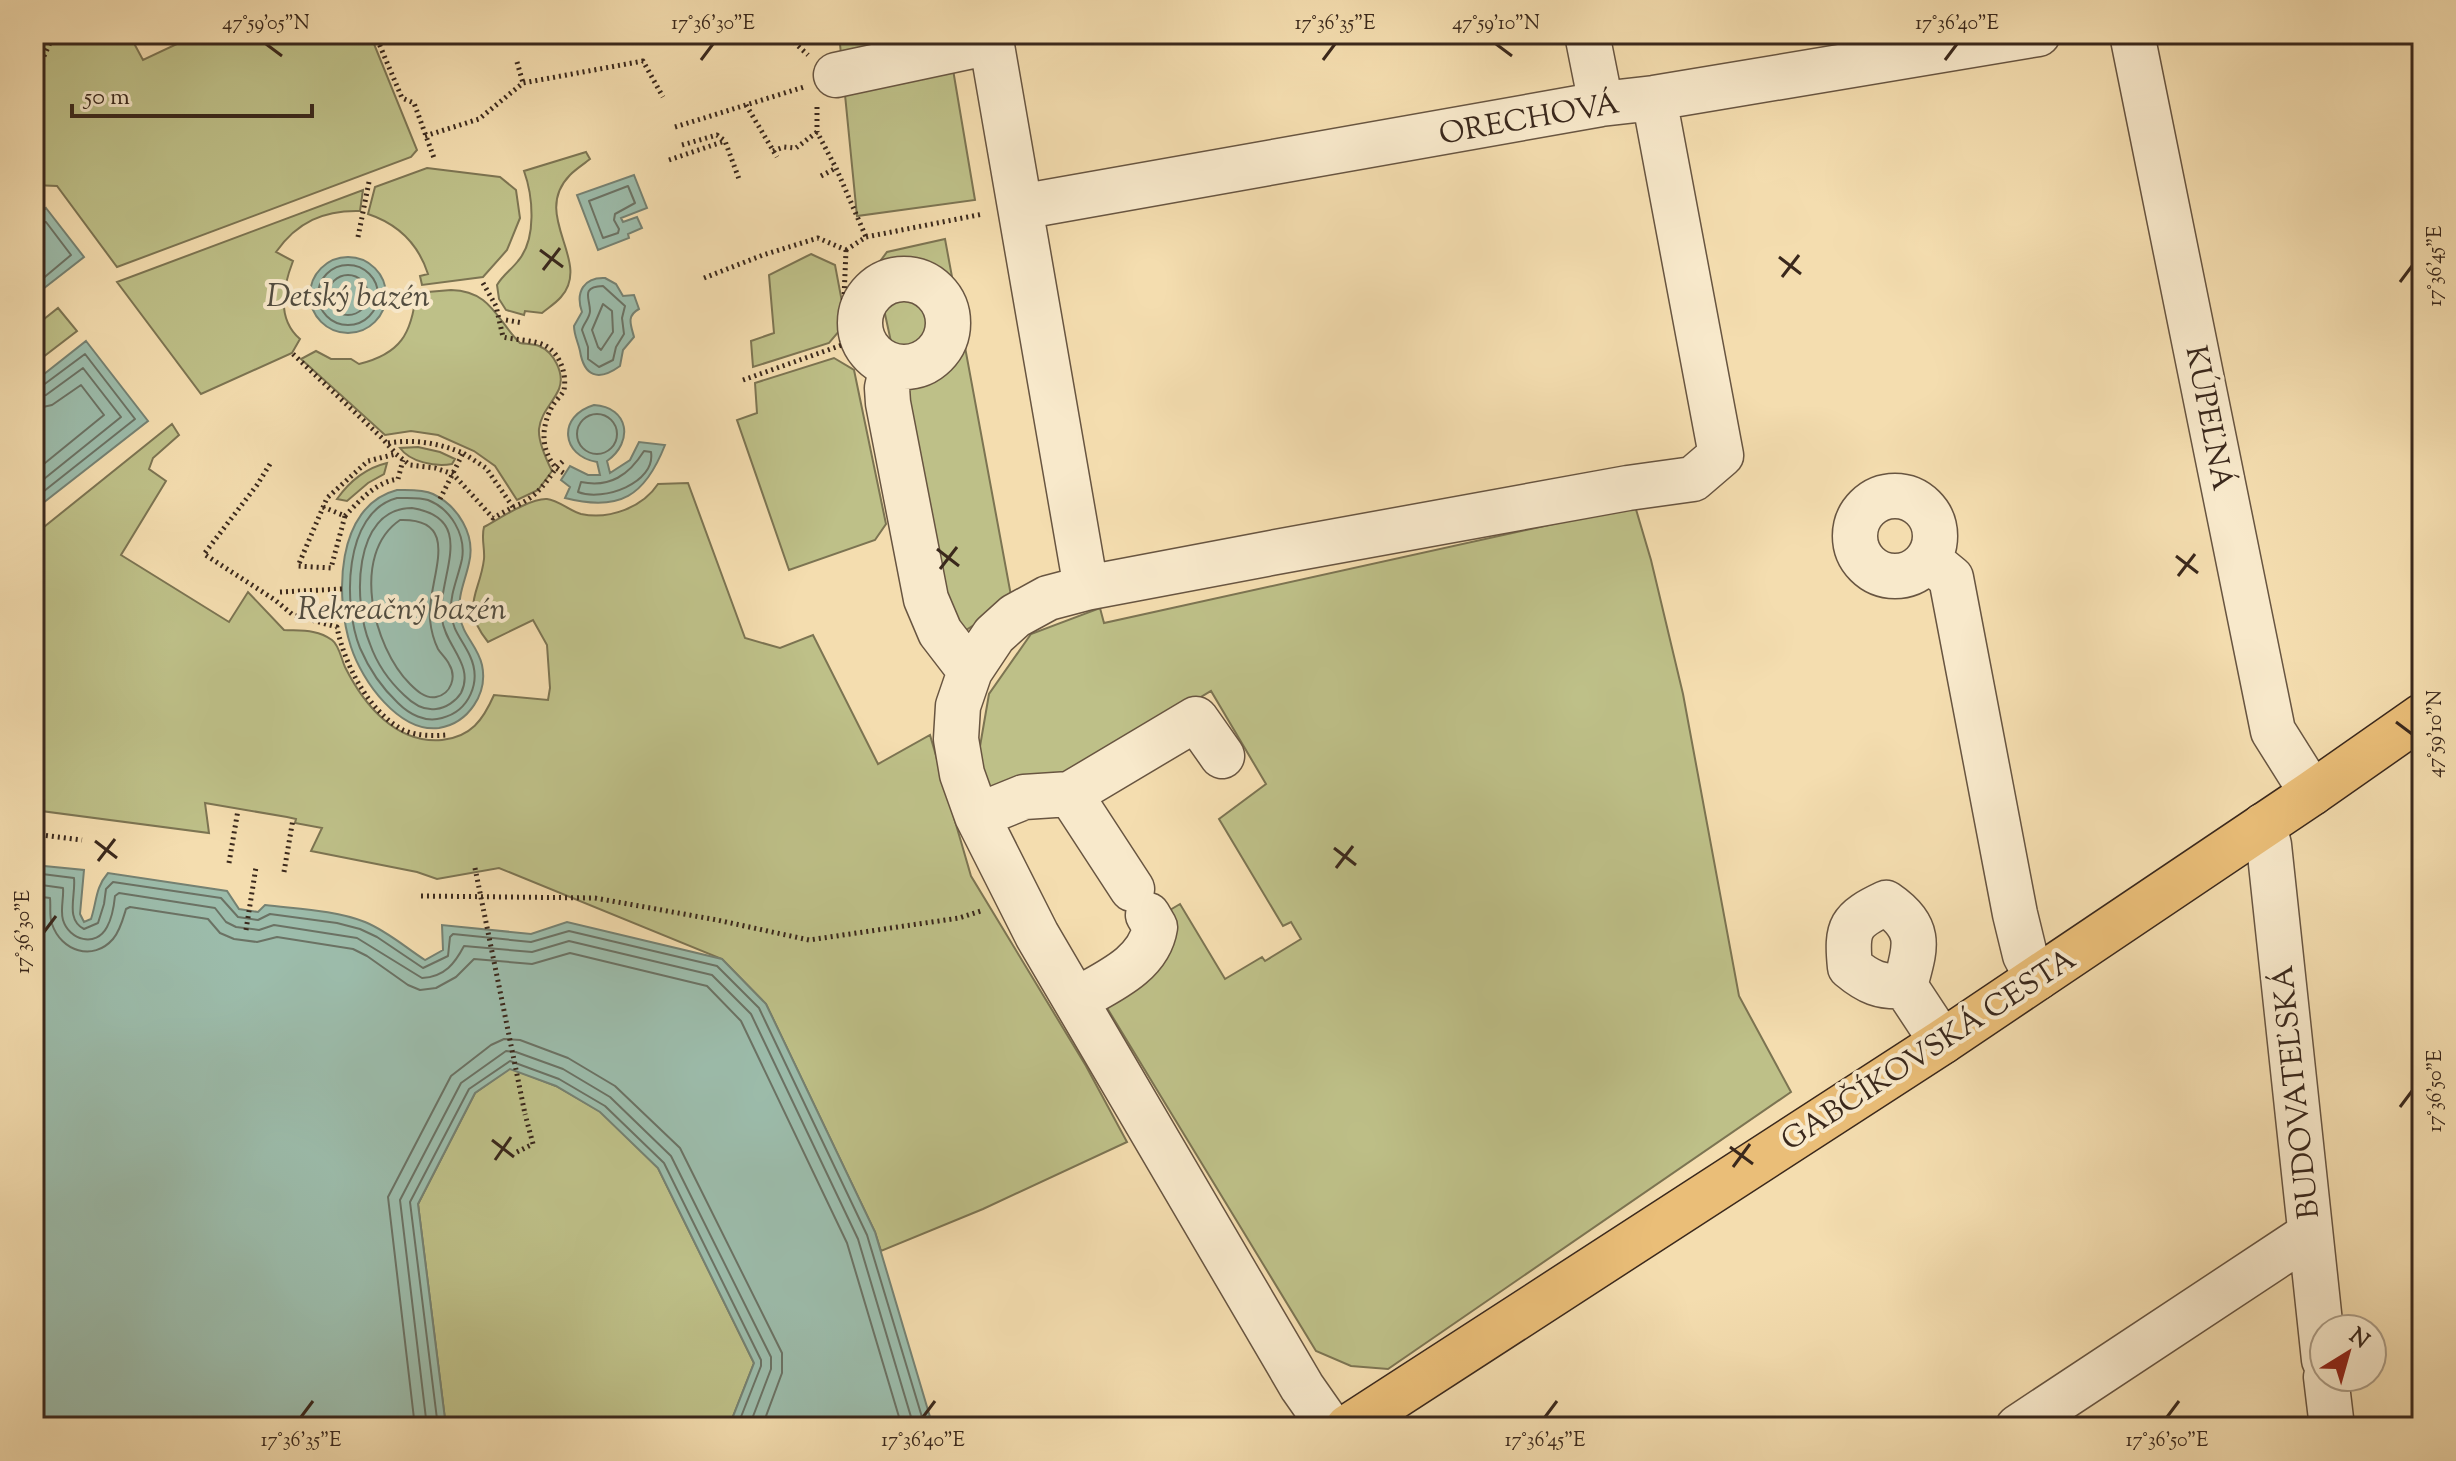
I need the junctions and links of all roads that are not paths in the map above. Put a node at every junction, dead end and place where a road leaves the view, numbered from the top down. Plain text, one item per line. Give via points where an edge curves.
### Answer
1 (1587, 34) edge
2 (2038, 34) edge
3 (2132, 34) edge
4 (991, 38) edge
5 (820, 79) road end
6 (1654, 98) junction
7 (1601, 104) junction
8 (1020, 207) junction
9 (892, 366) dead end
10 (1928, 559) dead end
11 (1086, 588) junction
12 (970, 671) junction
13 (2422, 716) edge
14 (1222, 756) dead end
15 (2312, 793) junction
16 (1070, 794) junction
17 (977, 816) junction
18 (2264, 825) junction
19 (2037, 978) junction
20 (1905, 986) dead end
21 (1076, 1000) junction
22 (1942, 1042) junction
23 (2310, 1234) junction
24 (2319, 1313) edge
25 (2328, 1393) edge
26 (1330, 1427) edge
27 (1348, 1427) edge
28 (2018, 1427) edge
29 (2332, 1427) edge

1 - 7 street
2 - 6 street, ORECHOVÁ
3 - 15 street, KÚPEĽNÁ via 2273,731
4 - 5 street
4 - 8 street
6 - 7 street, ORECHOVÁ
6 - 11 street via 1721,455 1693,479
7 - 8 street, ORECHOVÁ
8 - 11 street
9 - 12 street via 888,403 926,599 940,632
10 - 19 street via 1951,578 2015,914
11 - 12 street via 1048,598 1015,616 994,635
12 - 17 street via 958,706 956,739
13 - 15 main road, GABČÍKOVSKÁ CESTA
14 - 16 street via 1196,719
15 - 18 main road, GABČÍKOVSKÁ CESTA
16 - 17 street via 1024,797
16 - 21 street via 1155,927 1152,944 1123,973
17 - 21 street
18 - 19 main road, GABČÍKOVSKÁ CESTA
18 - 23 street, BUDOVATEĽSKÁ
19 - 22 main road, GABČÍKOVSKÁ CESTA
20 - 22 street
21 - 26 street
22 - 27 main road, GABČÍKOVSKÁ CESTA
23 - 24 street, BUDOVATEĽSKÁ
23 - 28 street
25 - 29 street

